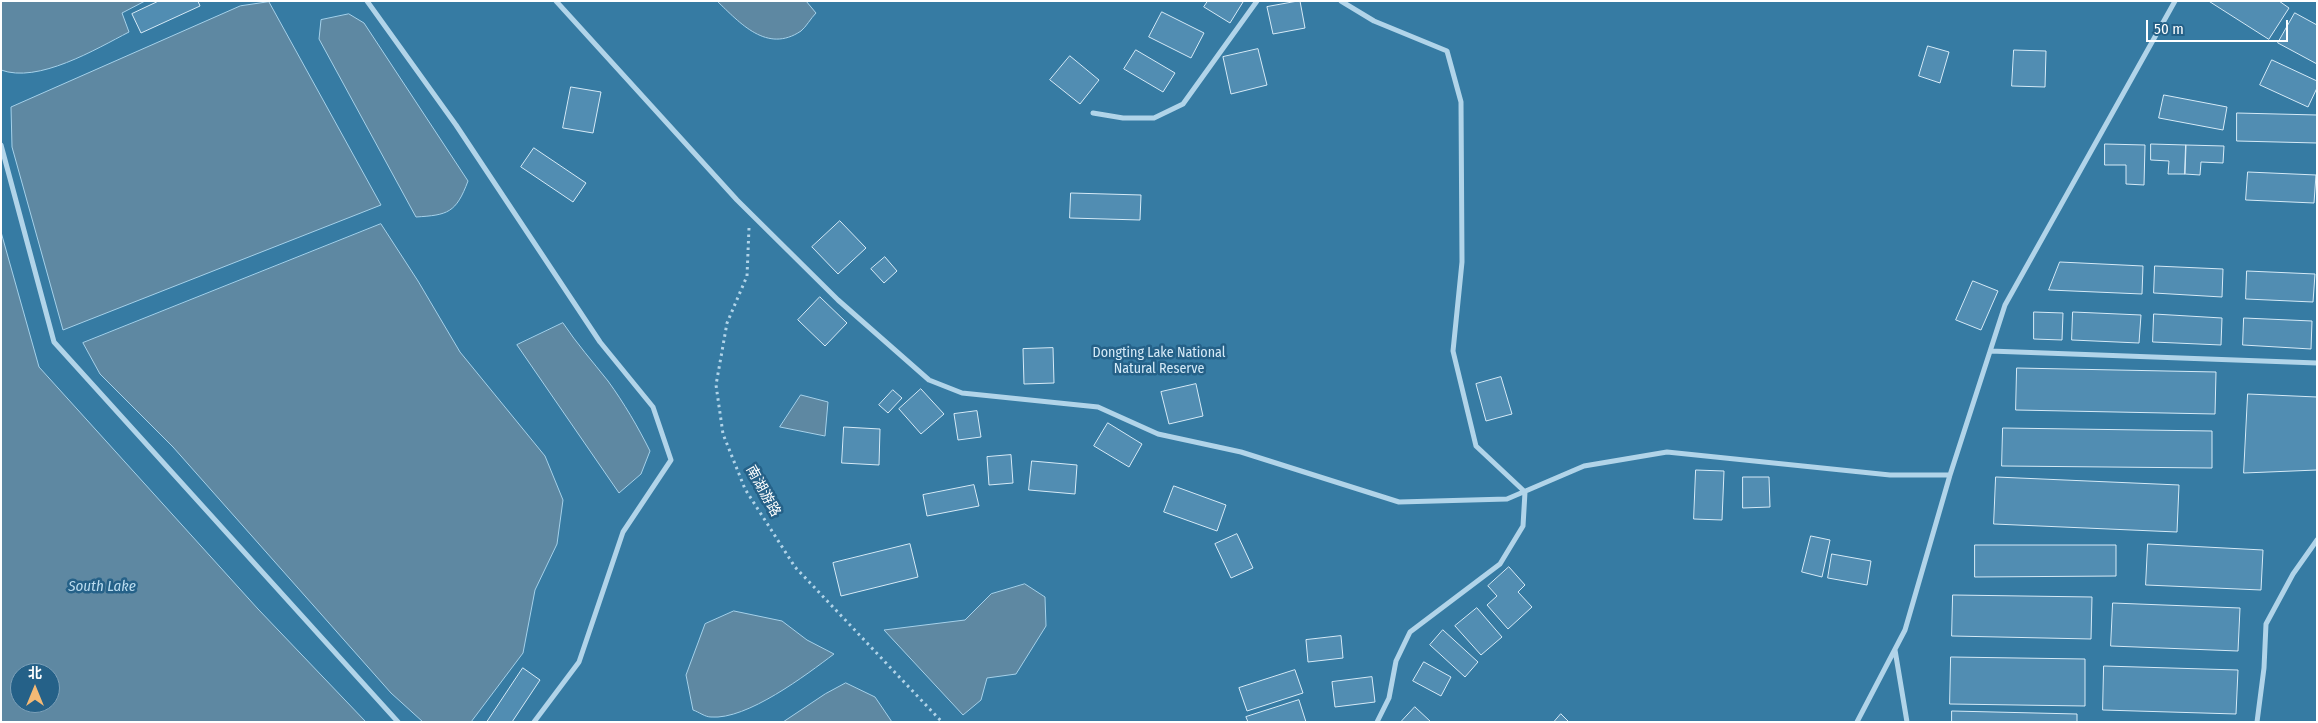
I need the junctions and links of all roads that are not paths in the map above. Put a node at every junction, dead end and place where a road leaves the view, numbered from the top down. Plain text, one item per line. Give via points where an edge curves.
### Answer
1 (367, 1) edge
2 (556, 1) edge
3 (1256, 1) edge
4 (1340, 1) edge
5 (2175, 1) edge
6 (1093, 113) dead end
7 (1, 145) edge
8 (1990, 351) junction
9 (2317, 363) edge
10 (1950, 475) junction
11 (1525, 492) junction
12 (2317, 540) edge
13 (1895, 649) junction
14 (398, 722) edge
15 (534, 722) edge
16 (1377, 722) edge
17 (1857, 722) edge
18 (1908, 722) edge
19 (2257, 722) edge

1 - 15 street via 456,125 600,342 653,407 671,460 624,532 579,662
2 - 11 street via 750,212 838,300 928,380 962,393 1098,407 1158,434 1240,452 1400,502 1507,499
3 - 6 street via 1183,104 1154,118 1123,118
4 - 11 street via 1374,21 1447,52 1461,102 1462,262 1453,351 1476,446
5 - 8 street via 2005,305
7 - 14 street via 54,342
8 - 9 street
8 - 10 street
10 - 11 street via 1890,475 1667,452 1584,466
10 - 13 street via 1906,630
11 - 16 street via 1523,526 1500,564 1410,632 1396,660 1389,698
12 - 19 street via 2293,574 2266,624
13 - 17 street
13 - 18 street

